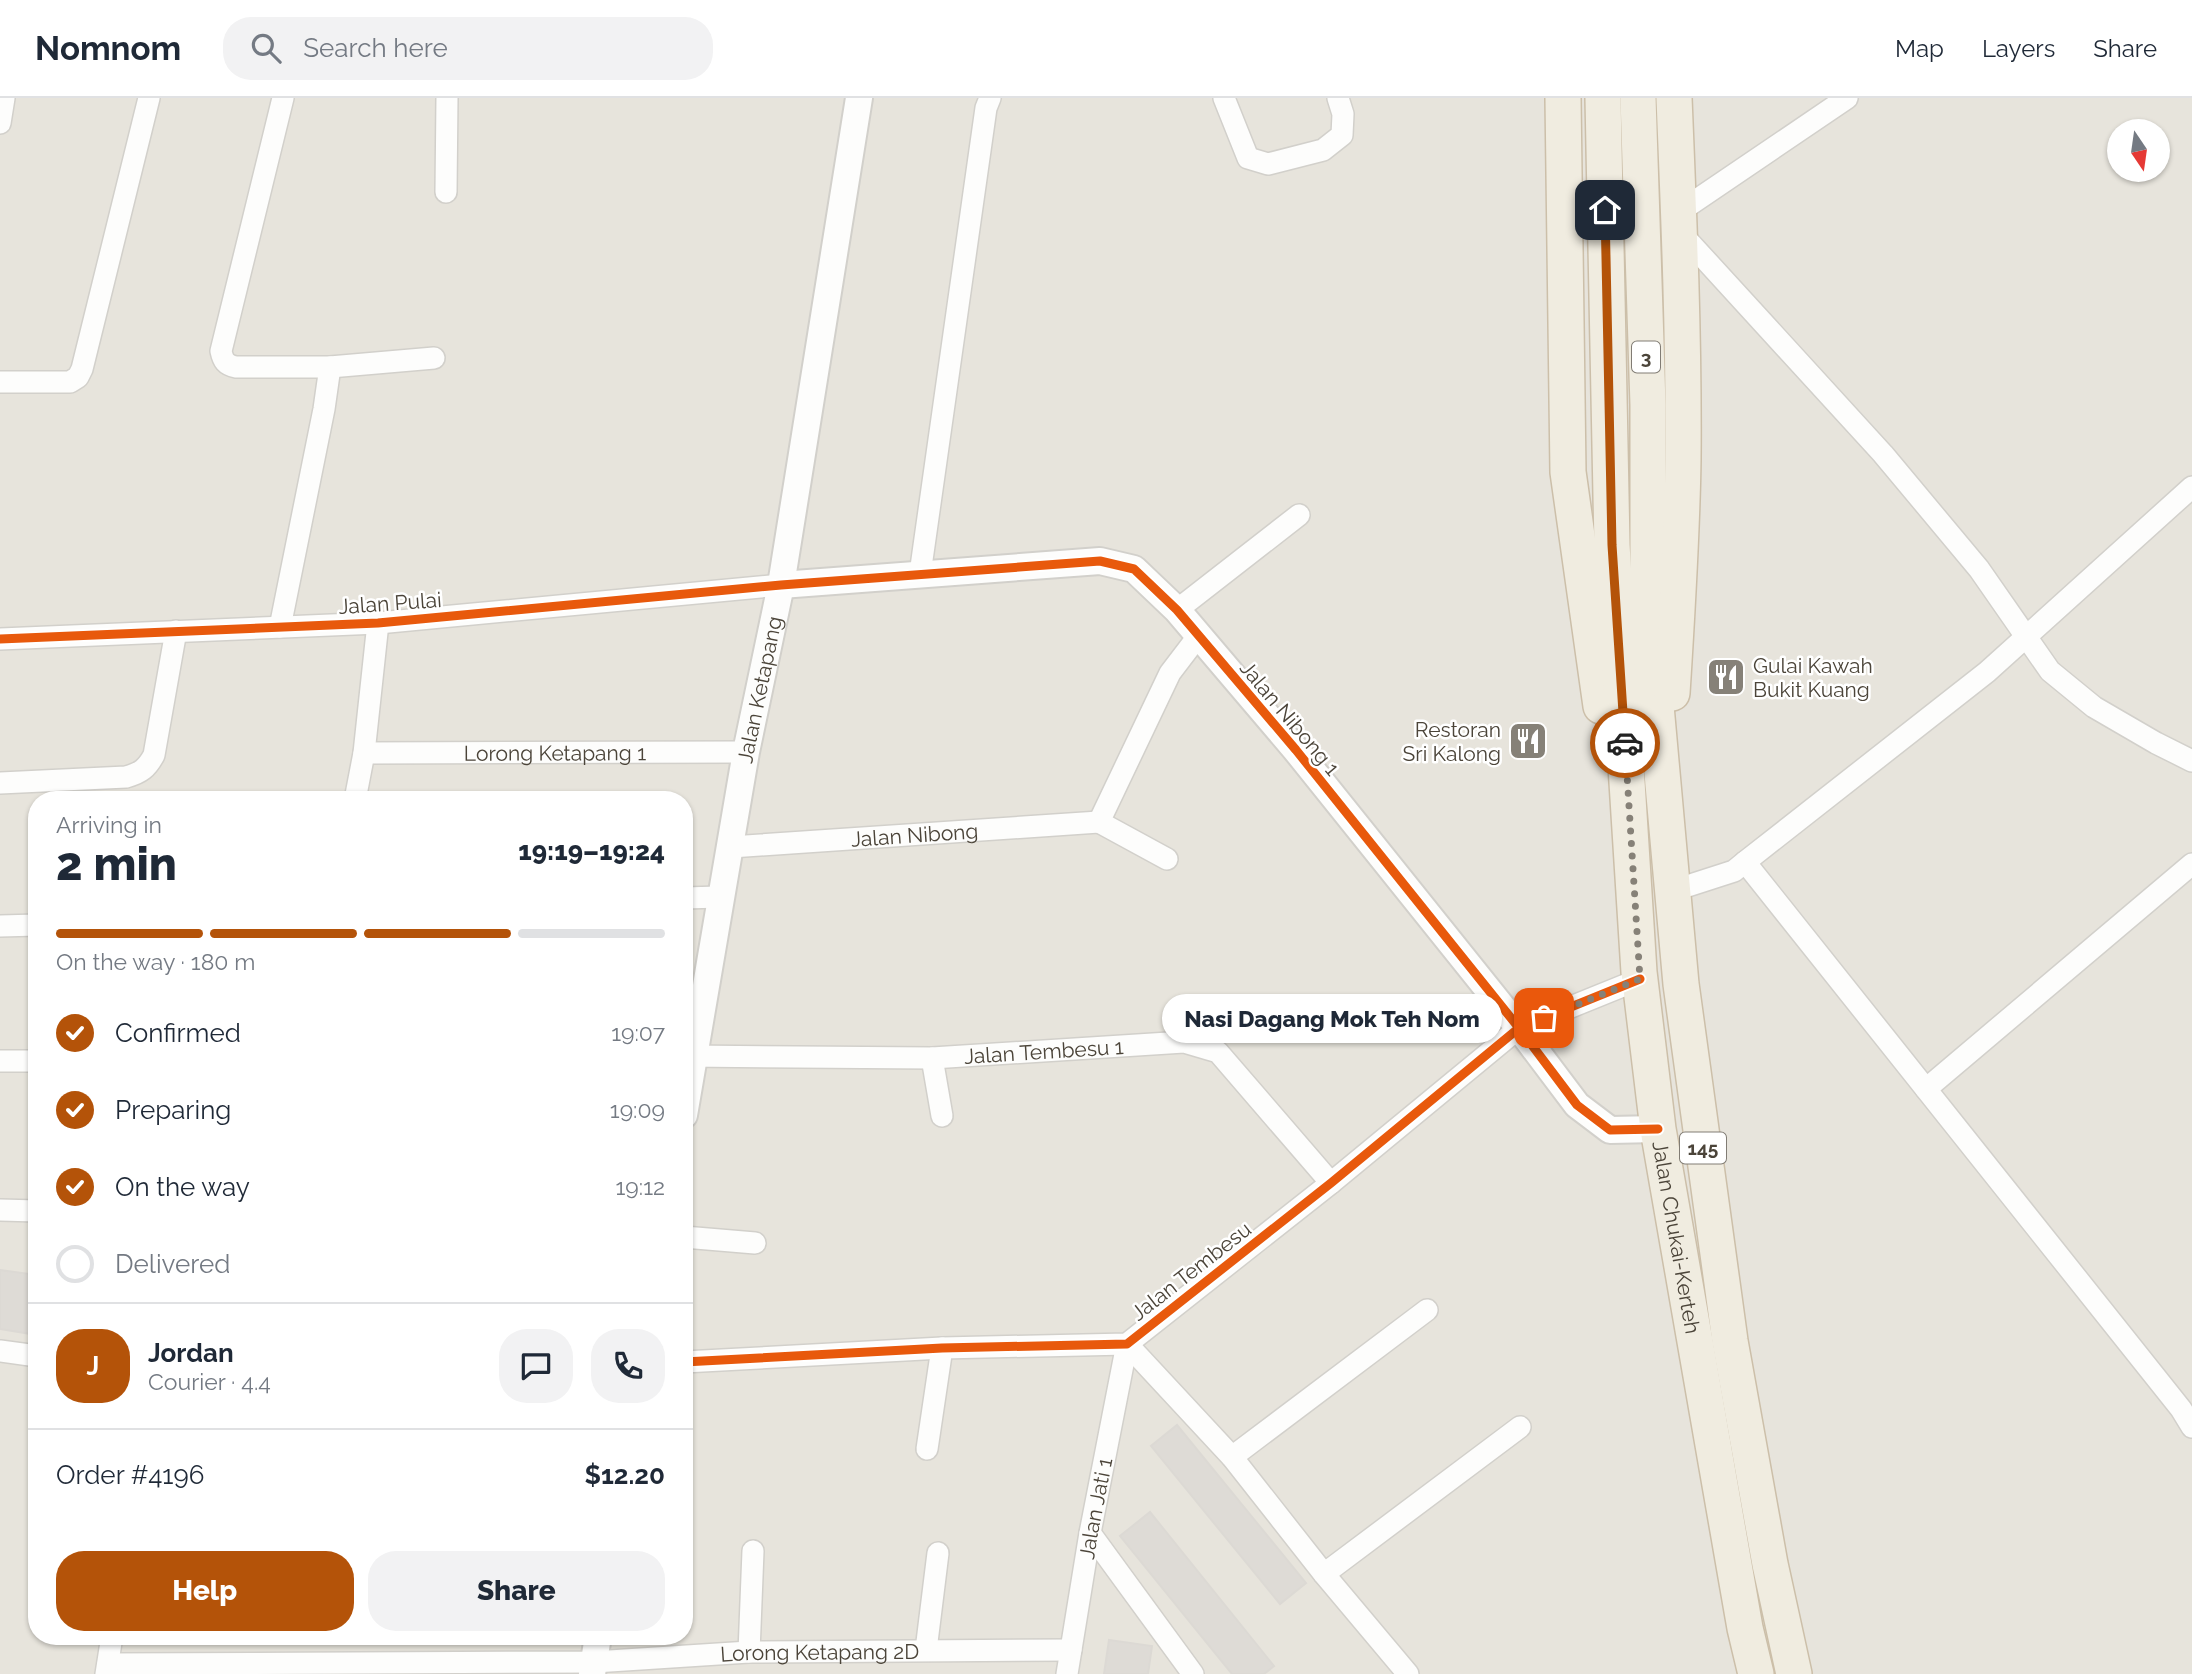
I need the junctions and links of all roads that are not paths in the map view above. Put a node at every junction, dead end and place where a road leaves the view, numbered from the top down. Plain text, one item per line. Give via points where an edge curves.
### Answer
1 (4, 98) edge
2 (149, 98) edge
3 (283, 98) edge
4 (447, 98) edge
5 (859, 98) edge
6 (990, 98) edge
7 (1224, 98) edge
8 (1338, 98) edge
9 (1563, 98) edge
10 (1602, 98) edge
11 (1638, 98) edge
12 (1674, 98) edge
13 (1847, 98) edge
14 (0, 122) edge
15 (446, 192) dead end
16 (1680, 222) junction
17 (434, 358) dead end
18 (330, 367) junction
19 (0, 382) edge
20 (2192, 487) edge
21 (1299, 515) dead end
22 (1612, 545) joint
23 (920, 574) junction
24 (780, 585) junction
25 (1177, 610) junction
26 (1648, 617) joint
27 (377, 623) junction
28 (280, 627) junction
29 (176, 631) junction
30 (1199, 635) junction
31 (2026, 636) junction
32 (0, 639) edge
33 (746, 752) junction
34 (364, 753) junction
35 (2192, 761) edge
36 (0, 783) edge
37 (357, 791) edge
38 (1664, 810) junction
39 (1099, 822) junction
40 (731, 847) junction
41 (1167, 859) dead end
42 (1745, 862) junction
43 (2192, 864) edge
44 (1672, 891) junction
45 (720, 897) junction
46 (693, 898) edge
47 (28, 925) edge
48 (0, 926) edge
49 (1639, 976) junction
50 (1520, 1028) junction
51 (693, 1039) edge
52 (693, 1055) edge
53 (932, 1058) junction
54 (28, 1061) edge
55 (0, 1062) edge
56 (1926, 1089) junction
57 (942, 1116) dead end
58 (1658, 1129) junction
59 (1331, 1183) junction
60 (0, 1210) edge
61 (28, 1211) edge
62 (693, 1238) edge
63 (755, 1243) dead end
64 (1427, 1310) dead end
65 (1127, 1344) junction
66 (942, 1348) junction
67 (0, 1351) edge
68 (28, 1355) edge
69 (693, 1362) edge
70 (1520, 1427) dead end
71 (2192, 1427) edge
72 (927, 1449) dead end
73 (1232, 1457) junction
74 (1090, 1533) junction
75 (753, 1551) dead end
76 (938, 1553) dead end
77 (1324, 1574) junction
78 (111, 1645) edge
79 (597, 1645) edge
80 (926, 1650) junction
81 (1070, 1650) junction
82 (749, 1651) junction
83 (593, 1668) edge
84 (107, 1669) edge
85 (1067, 1674) edge
86 (1193, 1674) edge
87 (1408, 1674) edge
88 (1756, 1674) edge
89 (1794, 1674) edge

1 - 14 street
2 - 19 street via 78,377 70,382
3 - 18 street via 221,351 223,360 236,367
4 - 15 street
5 - 24 street, Jalan Ketapang
6 - 23 street
7 - 8 street via 1248,158 1268,164 1323,150 1342,135
9 - 49 highway via 1568,472
10 - 22 highway, 3
11 - 26 highway, 3
12 - 16 highway
13 - 16 street
16 - 31 street via 1883,454 1979,569
16 - 38 highway via 1683,459
17 - 18 street
18 - 28 street
20 - 31 street
21 - 25 street
22 - 49 highway, Jalan Chukai-Kerteh / 145
23 - 24 street, Jalan Nibong 1
23 - 25 street, Jalan Nibong 1 via 1100,561 1134,569
24 - 27 street, Jalan Pulai
24 - 33 street, Jalan Ketapang
25 - 30 street, Jalan Nibong 1
26 - 38 highway, Jalan Chukai-Kerteh / 145
27 - 28 street, Jalan Pulai
27 - 34 street
28 - 29 street, Jalan Pulai
29 - 32 street, Jalan Pulai
29 - 36 street via 154,755 139,774
30 - 39 street via 1170,673
30 - 50 street, Jalan Nibong 1
31 - 35 street via 2050,671 2094,707
31 - 42 street via 1987,672
33 - 34 street, Lorong Ketapang 1
33 - 40 street, Jalan Ketapang
34 - 37 street
38 - 44 highway, Jalan Chukai-Kerteh / 145
39 - 40 street, Jalan Nibong
39 - 41 street
40 - 45 street, Jalan Ketapang
42 - 44 street via 1734,871
42 - 56 street
43 - 56 street
44 - 89 highway, Jalan Chukai-Kerteh / 145 via 1730,1341
45 - 46 street
45 - 51 street, Jalan Ketapang
47 - 48 street
49 - 50 street, Jalan Tembesu
49 - 58 highway, Jalan Chukai-Kerteh / 145
50 - 58 street, Jalan Nibong 1 via 1577,1105 1610,1129
50 - 59 street, Jalan Tembesu
52 - 53 street, Jalan Tembesu 1
53 - 57 street
53 - 59 street, Jalan Tembesu 1 via 1184,1042 1218,1052
54 - 55 street
56 - 71 street
58 - 88 highway, Jalan Chukai-Kerteh / 145
59 - 65 street, Jalan Tembesu
60 - 61 street
62 - 63 street
64 - 73 street
65 - 66 street, Jalan Tembesu
65 - 73 street
65 - 74 street, Jalan Jati 1
66 - 69 street, Jalan Tembesu
66 - 72 street
67 - 68 street
70 - 77 street
73 - 77 street
74 - 81 street, Jalan Jati 1
74 - 86 street
75 - 82 street
76 - 80 street
77 - 87 street
78 - 84 street
79 - 83 street
80 - 81 street, Lorong Ketapang 2D
80 - 82 street, Lorong Ketapang 2D
81 - 85 street, Jalan Jati 1
82 - 83 street, Lorong Ketapang 2D
83 - 84 street, Lorong Ketapang 2D

